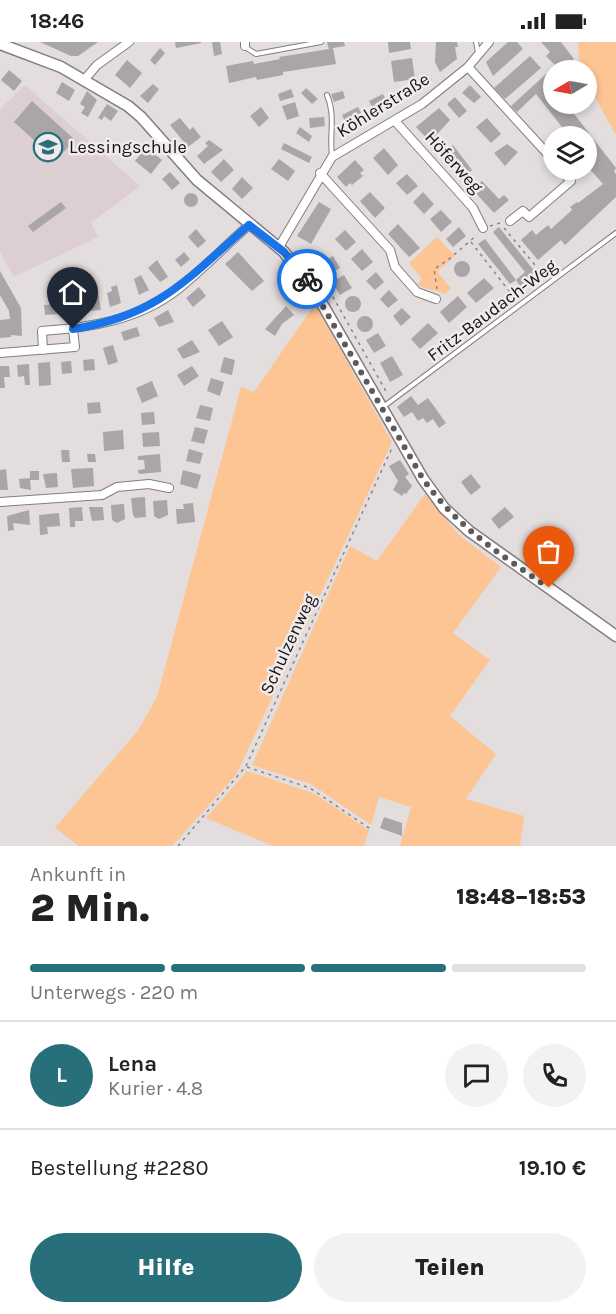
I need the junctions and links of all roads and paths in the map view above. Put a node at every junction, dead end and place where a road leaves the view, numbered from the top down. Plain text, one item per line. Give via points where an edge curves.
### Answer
1 (129, 42) edge
2 (321, 42) edge
3 (476, 42) edge
4 (489, 42) edge
5 (0, 44) edge
6 (245, 44) edge
7 (478, 57) junction
8 (468, 67) junction
9 (86, 79) junction
10 (327, 95) dead end
11 (395, 122) junction
12 (543, 149) edge
13 (332, 157) junction
14 (320, 173) junction
15 (569, 180) edge
16 (510, 221) dead end
17 (249, 225) junction
18 (483, 228) junction
19 (616, 233) edge
20 (470, 241) junction
21 (279, 247) junction
22 (291, 259) junction
23 (550, 283) junction
24 (436, 299) joint
25 (520, 306) junction
26 (73, 329) junction
27 (43, 350) junction
28 (0, 353) edge
29 (386, 405) junction
30 (400, 440) junction
31 (169, 488) dead end
32 (0, 502) edge
33 (616, 636) edge
34 (246, 766) junction
35 (372, 830) dead end
36 (178, 846) edge

1 - 9 street via 97,65
2 - 6 lane via 256,54
3 - 7 lane
4 - 7 street, Köhlerstraße
5 - 9 street
7 - 8 street, Köhlerstraße
8 - 11 street, Köhlerstraße
8 - 12 street
9 - 17 street via 141,117 196,180
10 - 13 lane, Köhlerstraße via 334,123
11 - 13 street, Köhlerstraße
11 - 18 street, Höferweg via 473,208
13 - 14 street, Köhlerstraße
14 - 21 street, Köhlerstraße
14 - 24 street via 390,250 395,267 417,292
15 - 16 street via 529,217 523,211
17 - 21 street
17 - 26 street via 172,293 110,322
18 - 20 path
18 - 23 path via 501,223
19 - 23 lane, Fritz-Baudach-Weg
20 - 24 path via 434,268
20 - 25 path
21 - 22 street
22 - 29 street
22 - 29 path via 309,259 327,284 388,395
23 - 25 lane, Fritz-Baudach-Weg
25 - 29 lane, Fritz-Baudach-Weg
26 - 27 street via 42,331
26 - 27 street via 75,347
27 - 28 street
29 - 30 street
30 - 33 street via 444,508 469,531
30 - 34 path, Schulzenweg via 393,446
31 - 32 street via 149,484 117,487 102,495
34 - 35 path via 310,788
34 - 36 path, Schulzenweg

